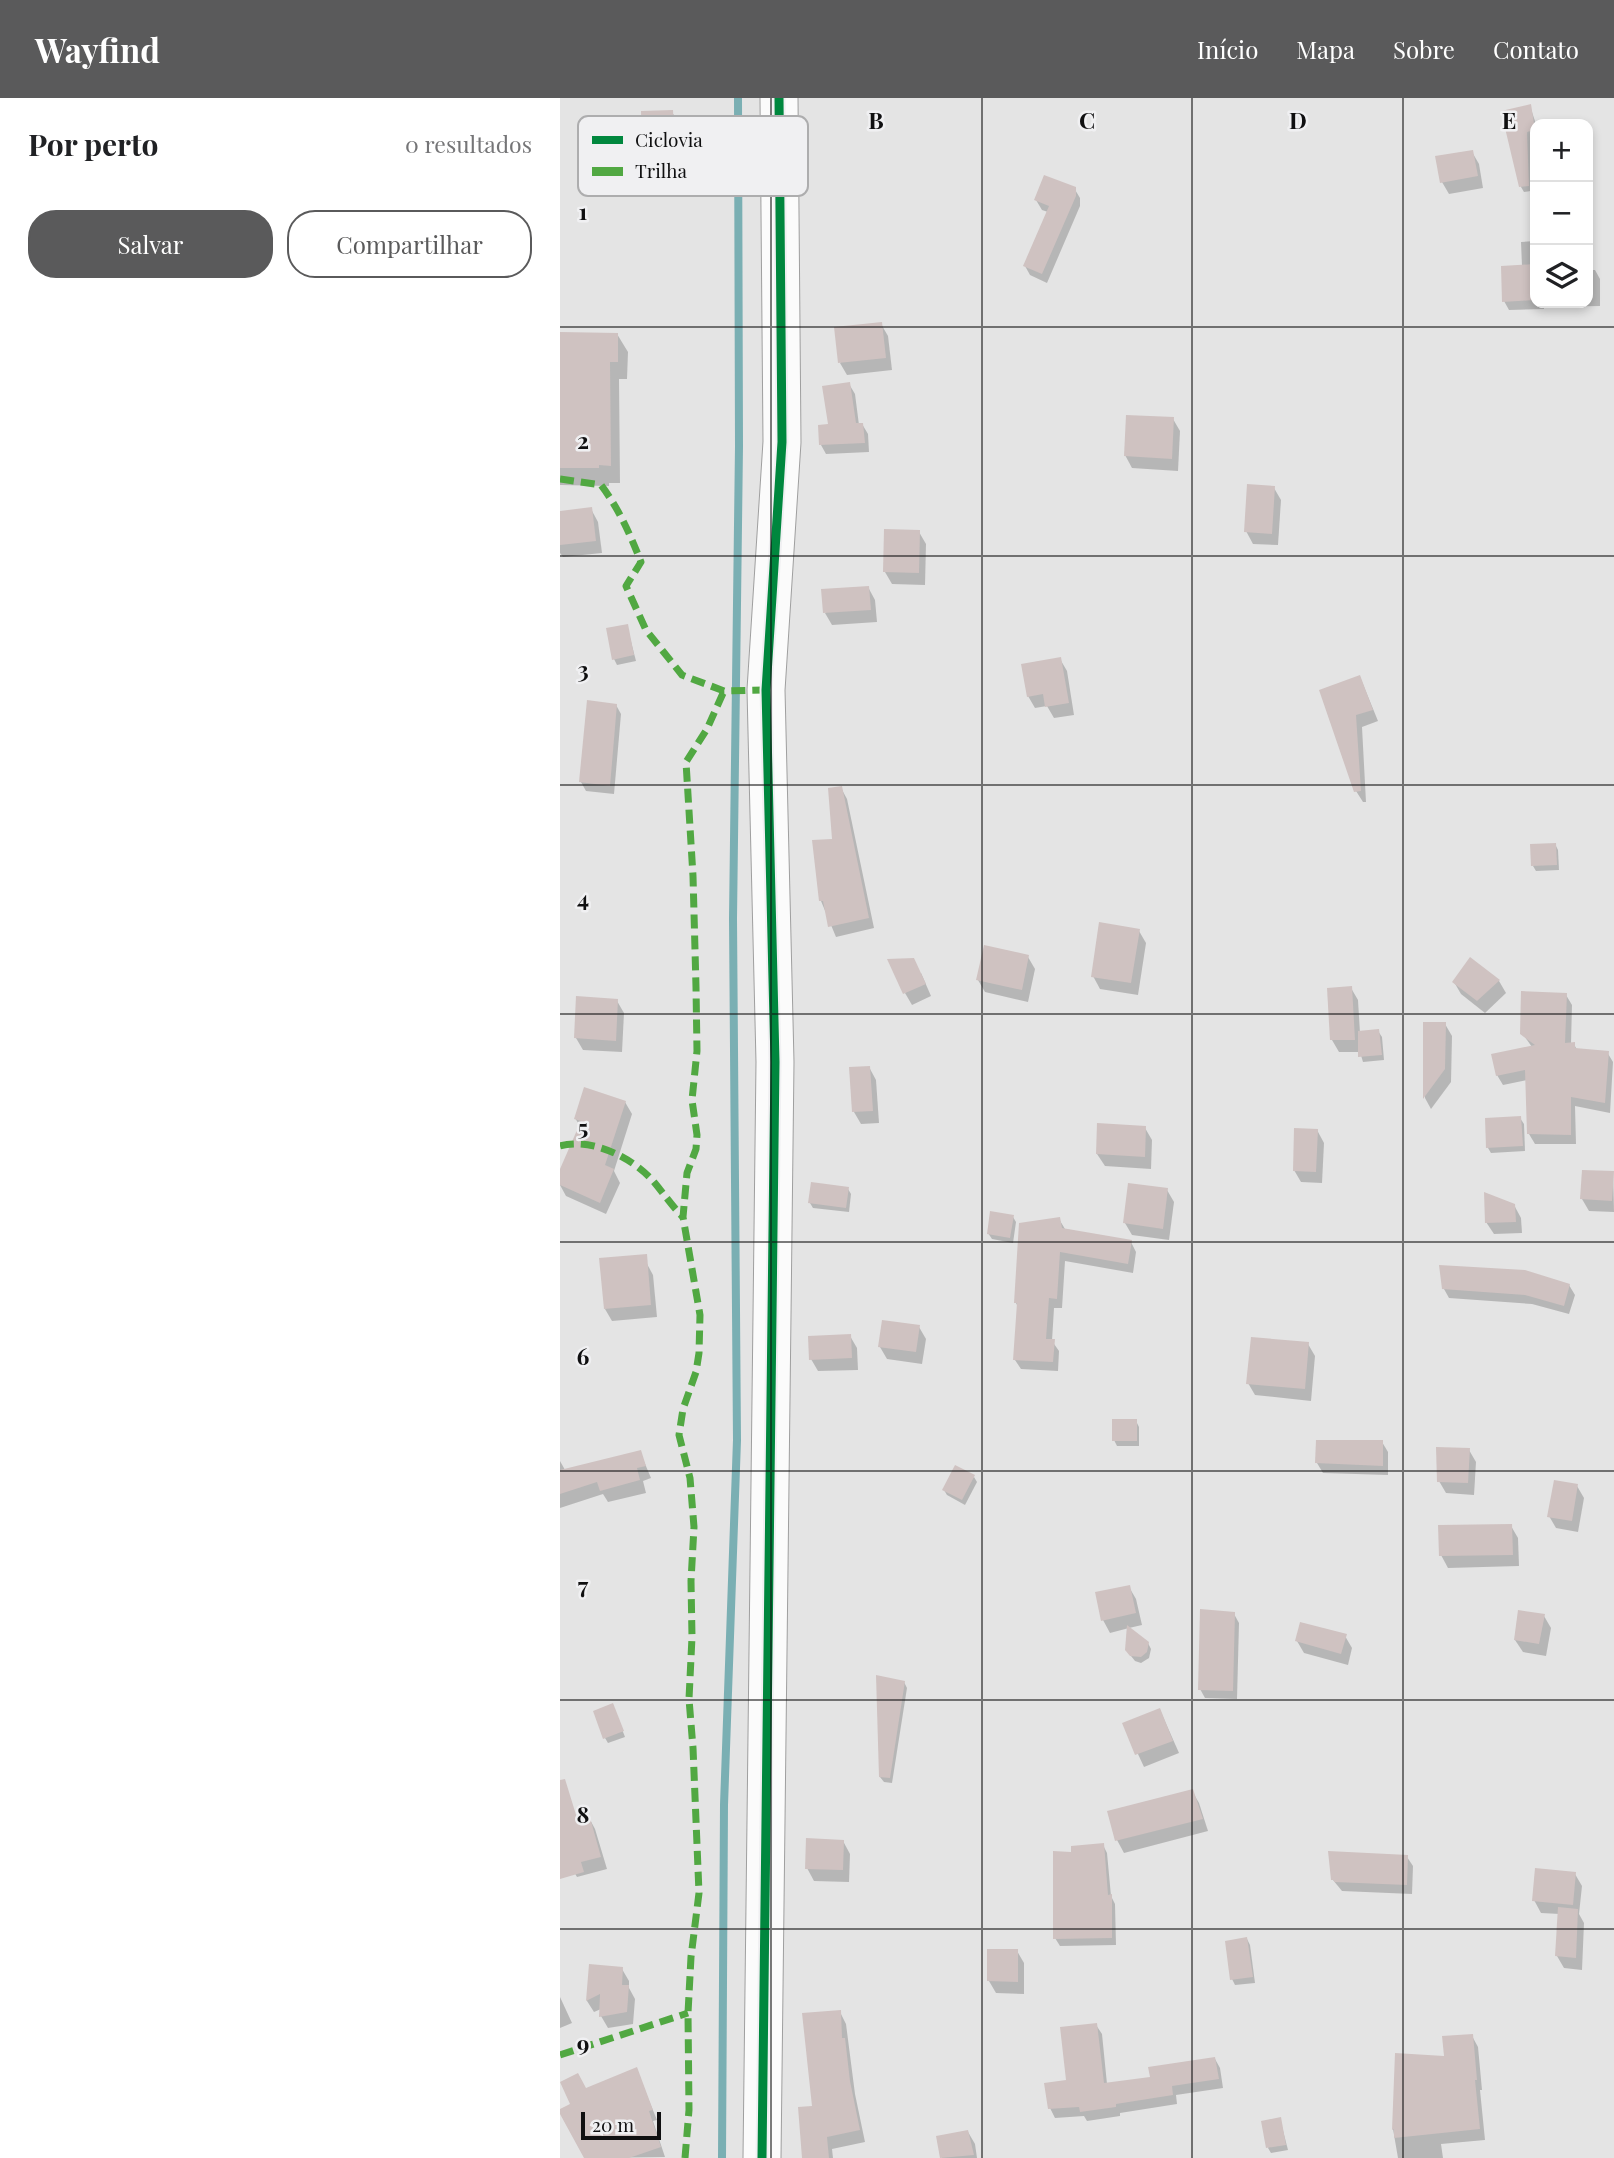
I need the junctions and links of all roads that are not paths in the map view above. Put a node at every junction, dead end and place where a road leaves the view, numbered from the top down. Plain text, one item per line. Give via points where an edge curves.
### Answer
1 (779, 98) edge
2 (779, 116) edge
3 (780, 196) edge
4 (762, 2158) edge

1 - 2 street
3 - 4 street via 782,442 766,690 775,1062

